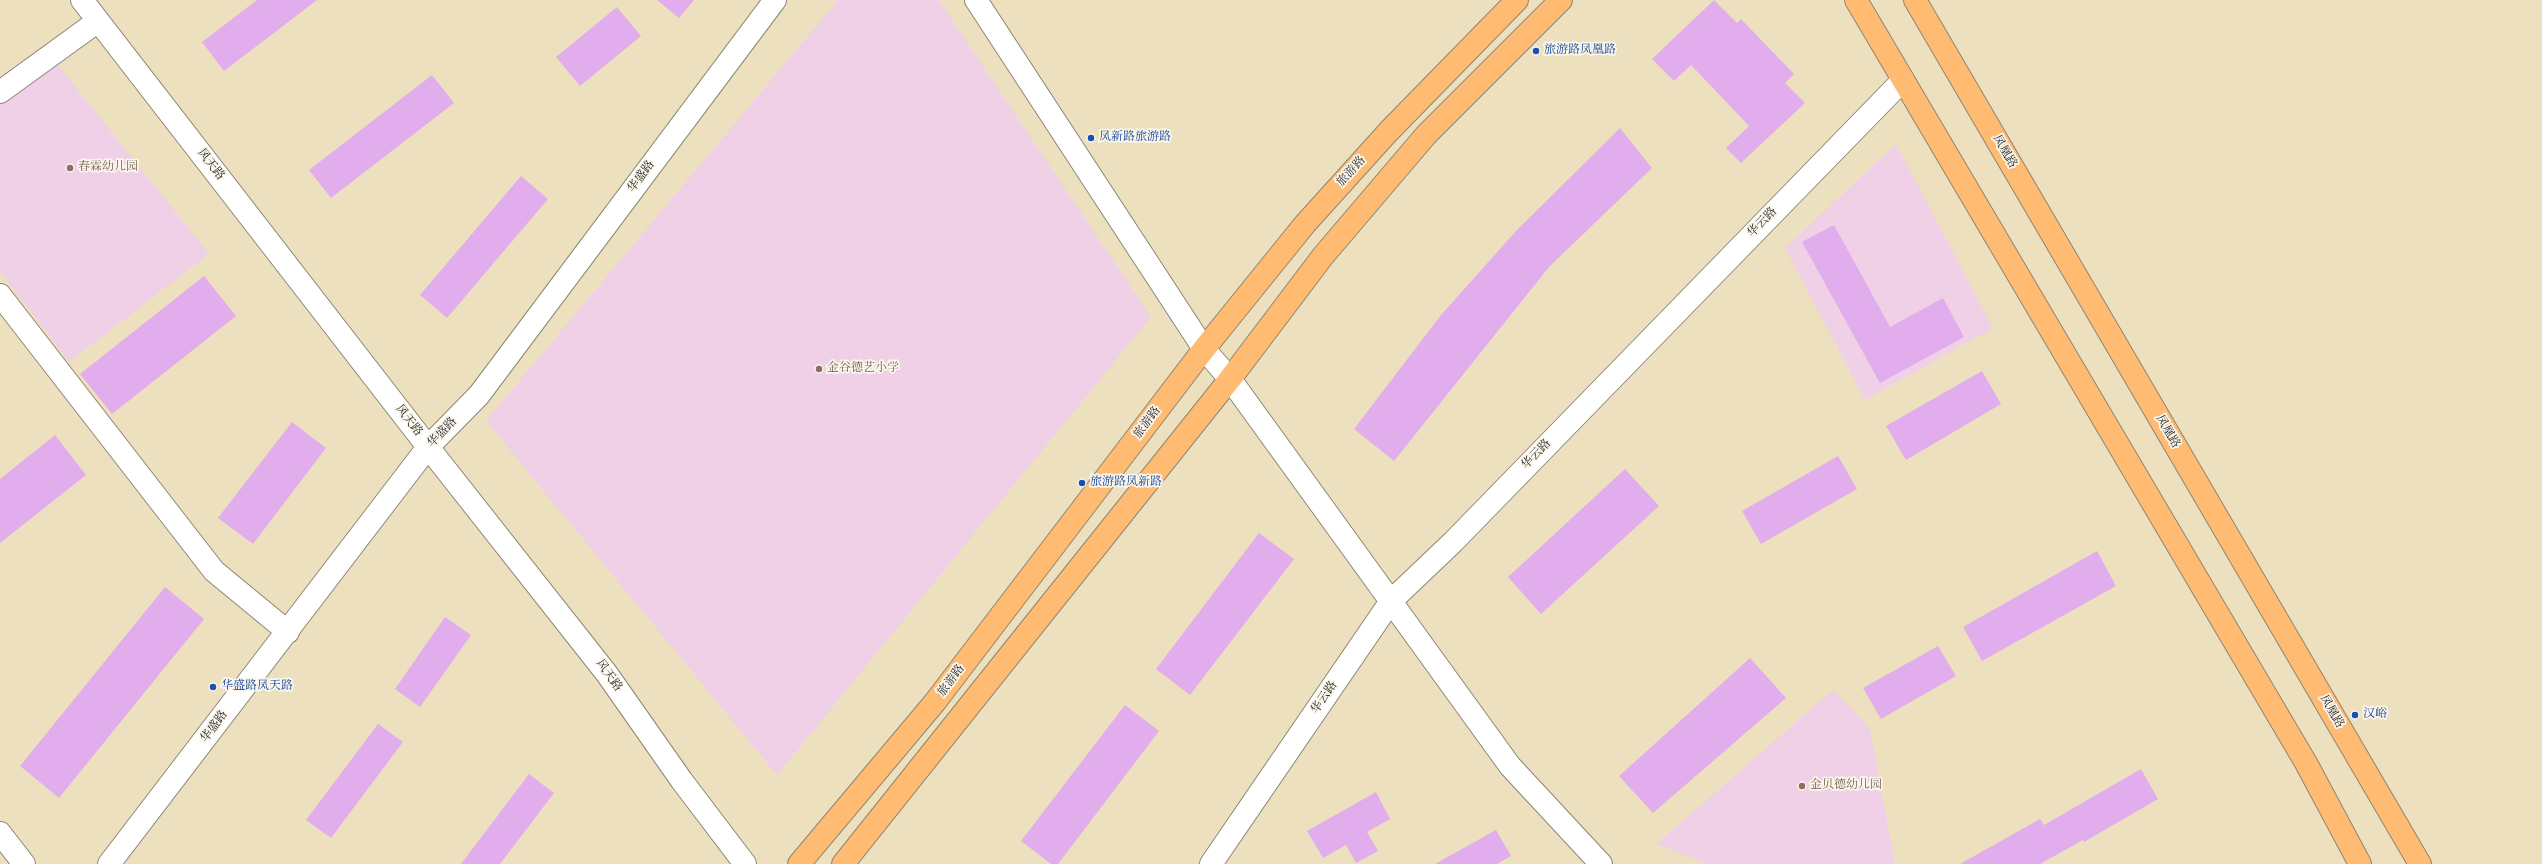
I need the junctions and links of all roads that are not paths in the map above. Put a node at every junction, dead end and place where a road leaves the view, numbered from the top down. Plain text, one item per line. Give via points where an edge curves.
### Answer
1 (82, 0) edge
2 (775, 0) edge
3 (976, 0) edge
4 (1518, 0) edge
5 (1561, 0) edge
6 (1856, 0) edge
7 (1915, 0) edge
8 (98, 21) junction
9 (1903, 80) junction
10 (0, 92) edge
11 (0, 295) edge
12 (1204, 349) junction
13 (1230, 379) junction
14 (428, 447) junction
15 (1391, 601) junction
16 (288, 632) junction
17 (0, 833) edge
18 (24, 864) edge
19 (109, 864) edge
20 (745, 864) edge
21 (799, 864) edge
22 (843, 864) edge
23 (1211, 864) edge
24 (1601, 864) edge
25 (2360, 864) edge
26 (2420, 864) edge

1 - 8 street, 风天路
2 - 14 street, 华盛路 via 479,395
3 - 12 street
4 - 12 main road, 旅游路 via 1389,131 1310,218
5 - 13 main road via 1426,135 1323,256
6 - 9 main road
7 - 26 main road, 凤凰路
8 - 10 street
8 - 14 street, 风天路
9 - 15 street, 华云路 via 1453,542
9 - 25 main road via 2306,763
11 - 16 street via 214,572
12 - 13 street
12 - 21 main road, 旅游路 via 935,702
13 - 15 street
13 - 22 main road
14 - 16 street, 华盛路
14 - 20 street, 风天路 via 607,674 682,782
15 - 23 street, 华云路
15 - 24 street via 1510,766
16 - 19 street, 华盛路
17 - 18 street

